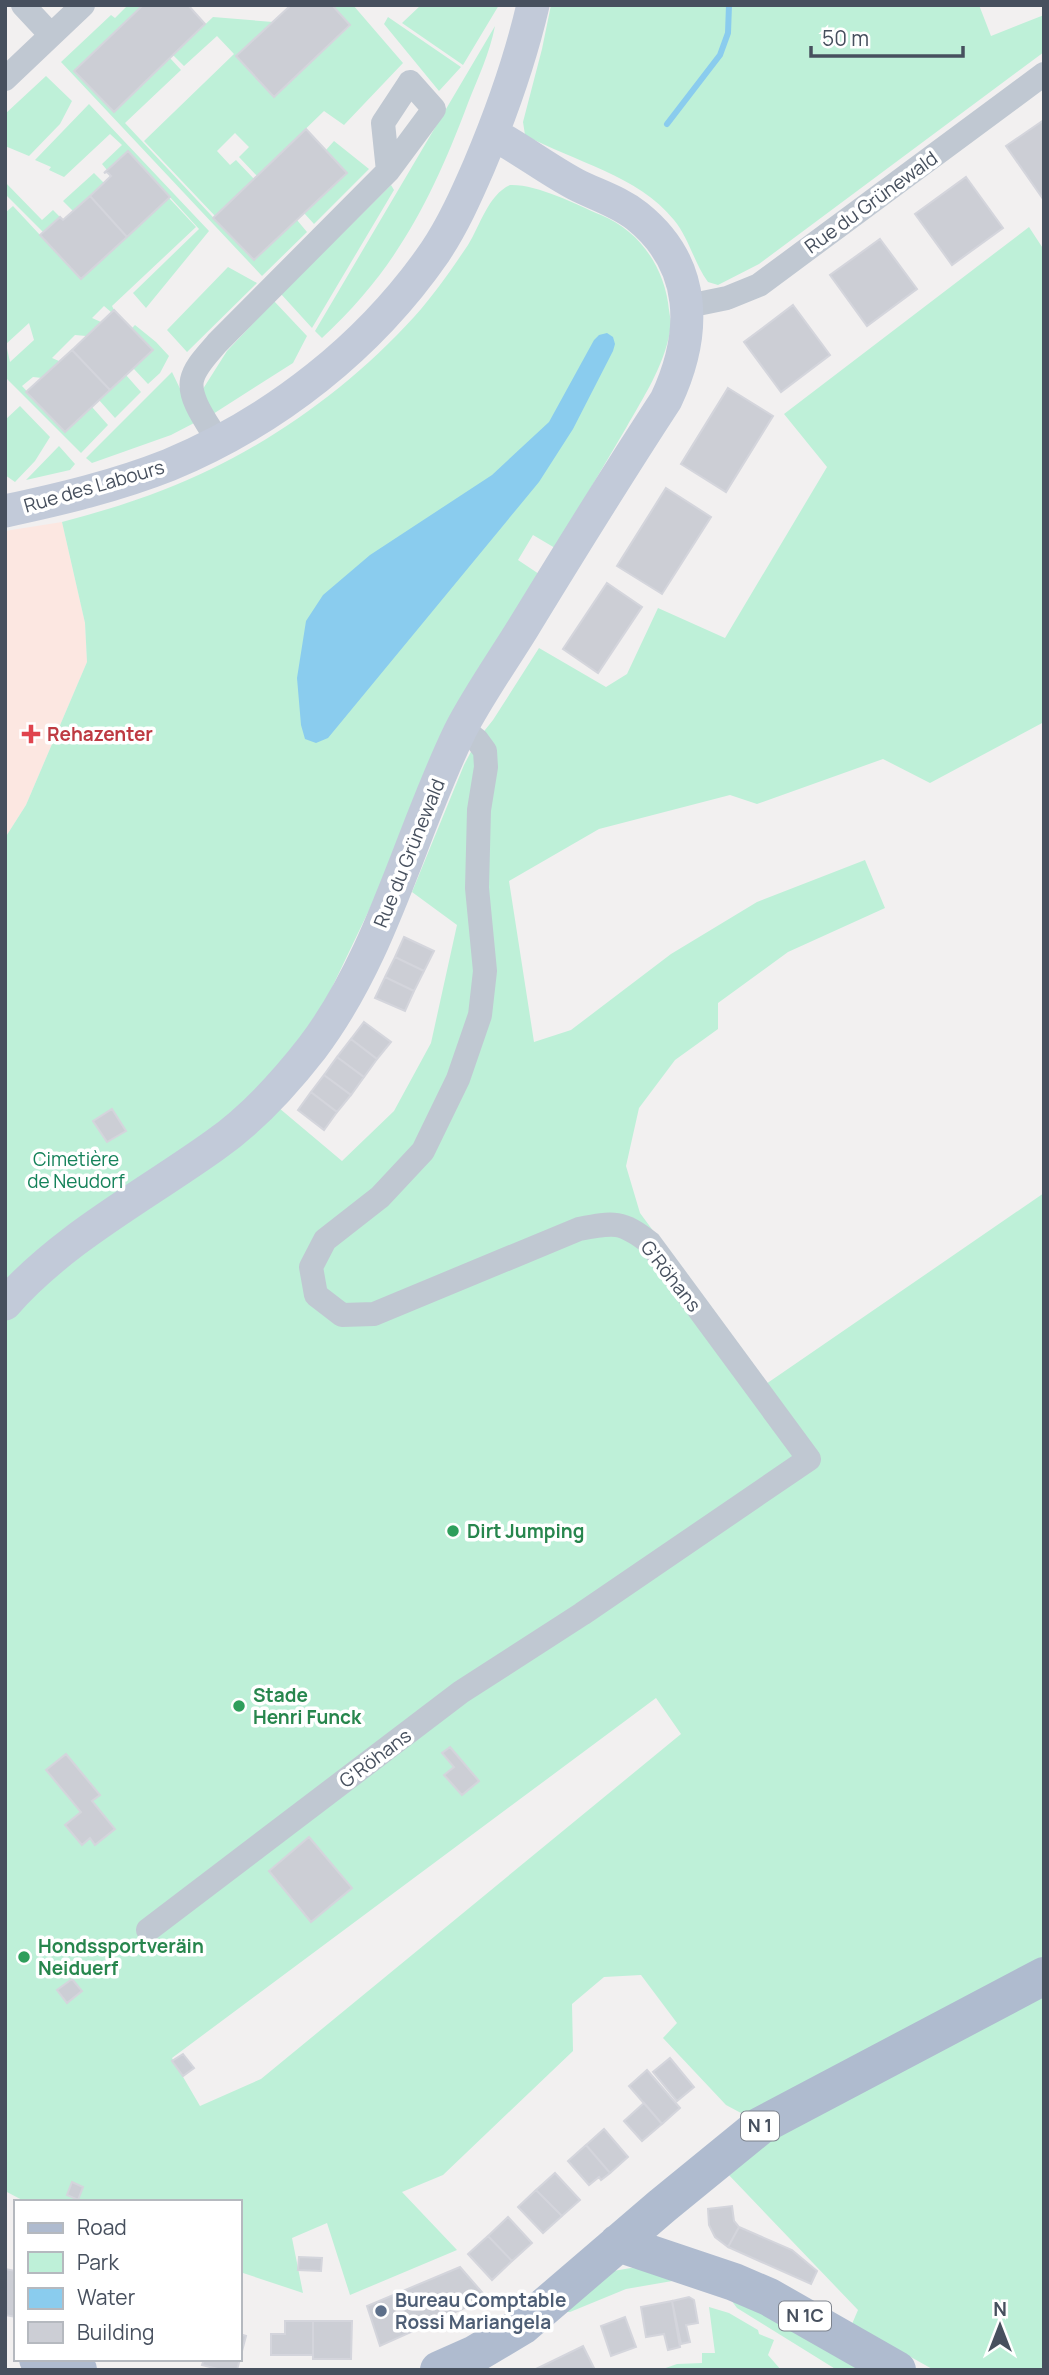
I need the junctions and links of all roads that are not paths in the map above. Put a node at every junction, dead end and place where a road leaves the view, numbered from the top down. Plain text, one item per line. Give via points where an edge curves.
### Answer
1 (23, 5) edge
2 (83, 5) edge
3 (533, 5) edge
4 (51, 35) junction
5 (1044, 74) edge
6 (5, 79) edge
7 (487, 147) junction
8 (388, 171) dead end
9 (688, 306) junction
10 (218, 441) junction
11 (5, 511) edge
12 (462, 728) junction
13 (5, 1304) edge
14 (148, 1930) dead end
15 (1044, 1976) edge
16 (662, 2206) junction
17 (618, 2243) junction
18 (708, 2274) junction
19 (45, 2361) edge
20 (78, 2370) edge
21 (439, 2370) edge
22 (897, 2370) edge

1 - 4 street
2 - 4 street
3 - 7 main road, Rue des Labours
4 - 6 street
5 - 9 street, Rue du Grünewald via 759,285
7 - 9 main road, Rue du Grünewald via 534,157 637,216 671,256
7 - 10 main road, Rue des Labours via 436,251 387,314 294,396
8 - 10 street via 197,368 191,382 194,400
9 - 12 main road, Rue du Grünewald via 684,355 666,400
10 - 11 main road, Rue des Labours via 119,483
12 - 13 main road, Rue du Grünewald via 359,974 313,1047 272,1096 218,1143 53,1256
12 - 14 street, G'Röhans via 485,751 477,888 485,971 480,1014 458,1079 423,1151 380,1197 325,1240 312,1267 316,1295 342,1315 374,1314 579,1228 606,1223 630,1227 650,1244 809,1459 461,1692
15 - 16 main road, N 1 via 760,2126
16 - 17 main road, N 1
16 - 18 main road, N 1C via 678,2246
17 - 18 main road, N 1C
17 - 21 main road, N 1 via 522,2326
18 - 22 main road, N 1C via 769,2297
19 - 20 main road

